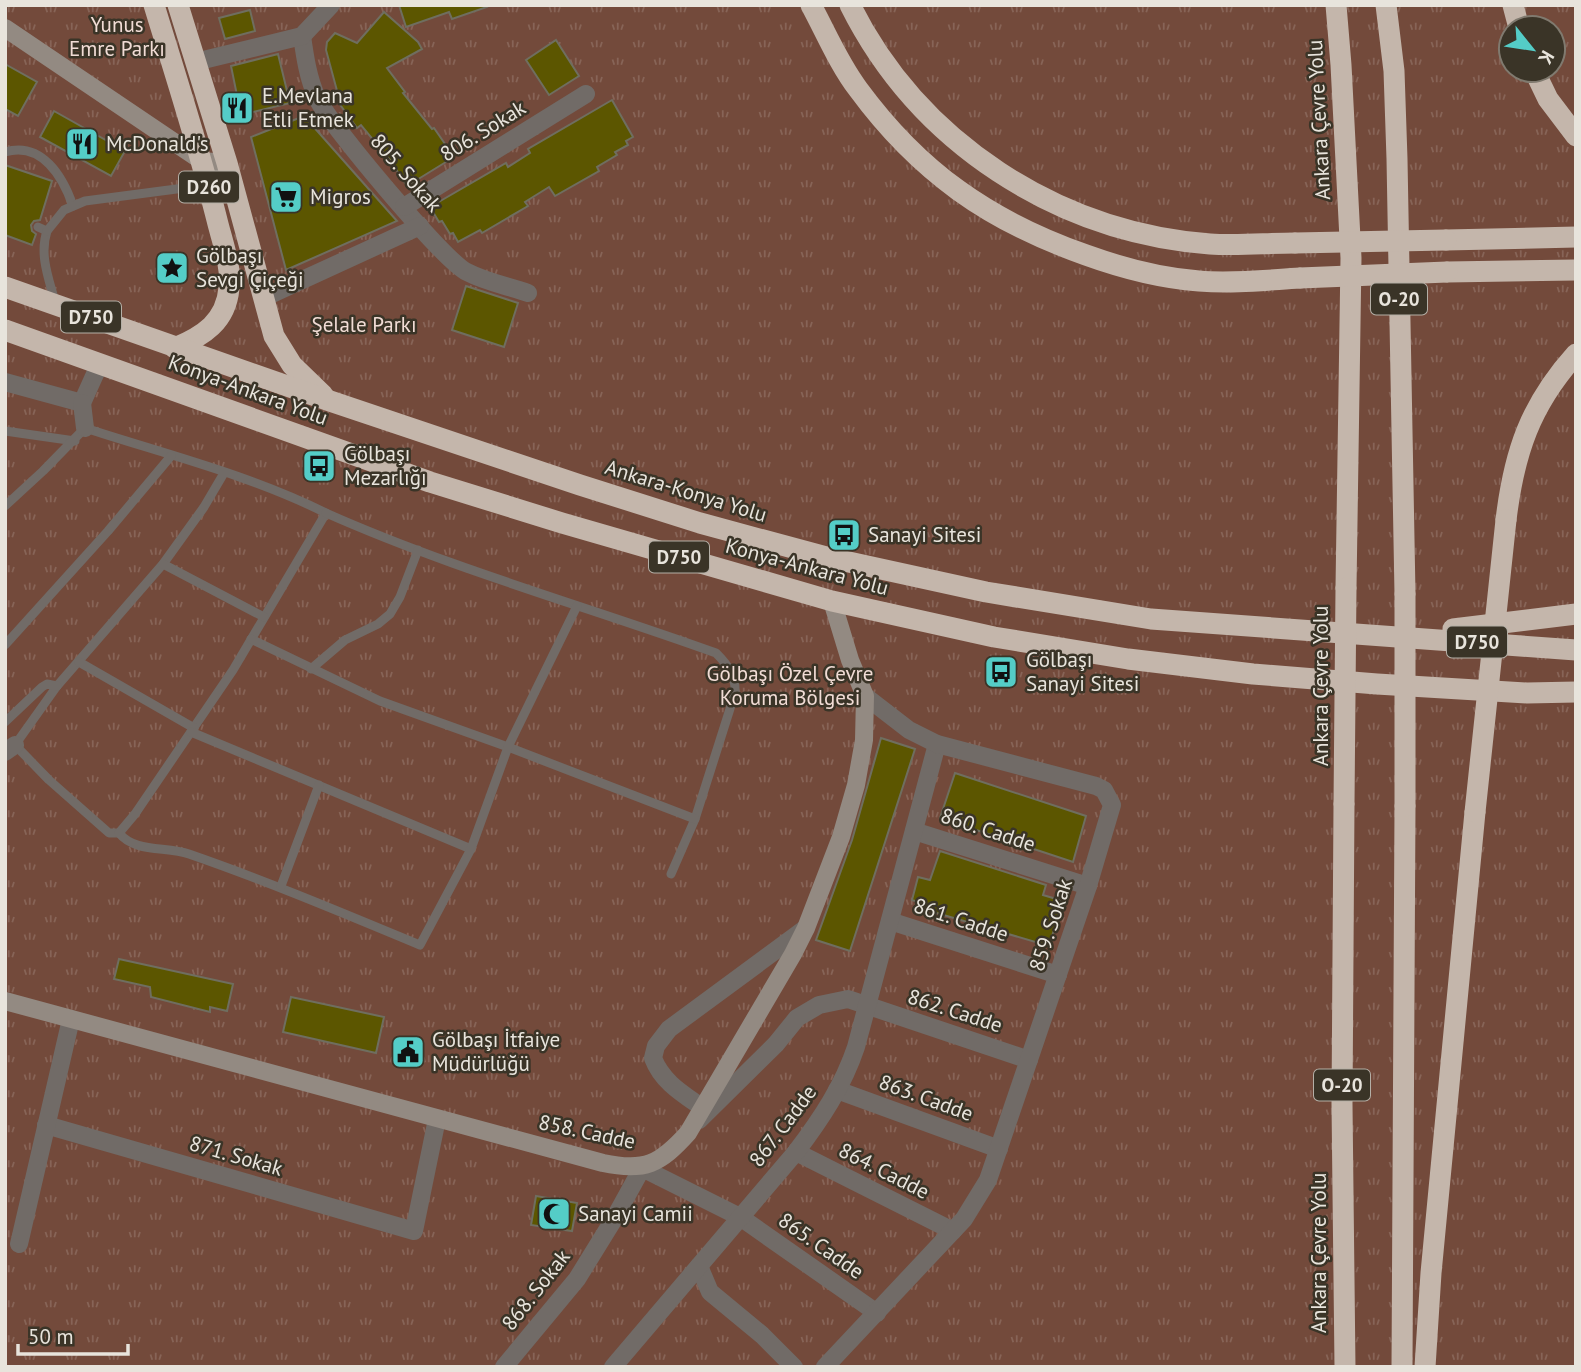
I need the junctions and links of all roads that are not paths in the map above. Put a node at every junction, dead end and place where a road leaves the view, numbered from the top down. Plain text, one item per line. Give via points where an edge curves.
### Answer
1 (154, 5) edge
2 (178, 5) edge
3 (331, 5) edge
4 (811, 5) edge
5 (850, 5) edge
6 (1336, 5) edge
7 (1386, 5) edge
8 (5, 28) edge
9 (302, 36) junction
10 (195, 62) junction
11 (1541, 84) edge
12 (586, 94) dead end
13 (1576, 136) edge
14 (5, 152) edge
15 (202, 161) junction
16 (227, 163) junction
17 (208, 185) junction
18 (73, 206) junction
19 (404, 207) junction
20 (420, 226) junction
21 (1576, 237) edge
22 (1576, 270) edge
23 (5, 287) edge
24 (528, 293) dead end
25 (263, 298) junction
26 (56, 304) junction
27 (5, 330) edge
28 (176, 348) junction
29 (1576, 354) edge
30 (100, 363) junction
31 (5, 382) edge
32 (330, 401) junction
33 (82, 403) junction
34 (5, 431) edge
35 (80, 434) junction
36 (171, 456) junction
37 (225, 473) junction
38 (5, 506) edge
39 (326, 513) junction
40 (418, 550) junction
41 (163, 564) junction
42 (831, 601) junction
43 (577, 606) junction
44 (1576, 614) edge
45 (264, 617) junction
46 (1378, 634) junction
47 (251, 639) junction
48 (5, 645) edge
49 (1576, 650) edge
50 (79, 662) junction
51 (310, 669) junction
52 (57, 686) junction
53 (1576, 692) edge
54 (1527, 693) junction
55 (865, 696) junction
56 (1576, 699) edge
57 (5, 722) edge
58 (192, 730) junction
59 (937, 744) junction
60 (508, 747) junction
61 (10, 749) edge
62 (318, 785) junction
63 (695, 819) junction
64 (914, 831) junction
65 (119, 833) junction
66 (471, 849) junction
67 (671, 874) dead end
68 (281, 886) junction
69 (1088, 886) junction
70 (890, 921) junction
71 (806, 928) junction
72 (1058, 975) junction
73 (5, 1001) edge
74 (867, 1006) junction
75 (71, 1019) junction
76 (1029, 1060) junction
77 (837, 1090) junction
78 (703, 1108) junction
79 (437, 1119) junction
80 (46, 1125) junction
81 (693, 1126) junction
82 (999, 1149) junction
83 (796, 1152) junction
84 (642, 1167) junction
85 (740, 1217) junction
86 (953, 1231) junction
87 (19, 1244) dead end
88 (699, 1266) junction
89 (877, 1313) junction
90 (504, 1367) edge
91 (613, 1367) edge
92 (794, 1367) edge
93 (825, 1367) edge
94 (1345, 1367) edge
95 (1402, 1367) edge
96 (1425, 1367) edge

1 - 15 highway, D260
2 - 10 highway, D260
3 - 9 street
4 - 22 highway, bridge via 856,87 917,157 986,211 1061,246 1145,273 1200,281
5 - 21 highway, bridge via 864,34 903,89 940,128 1007,179 1092,220 1148,235 1211,244
6 - 94 highway, Ankara Çevre Yolu / O-20, bridge via 1352,258 1342,1104
7 - 95 highway, O-20, bridge via 1397,159 1405,594
8 - 15 street
9 - 10 street
9 - 19 street, 805. Sokak via 318,101
10 - 16 highway, D260
11 - 13 highway
12 - 19 street, 806. Sokak
14 - 18 lane via 23,151 51,165 65,183
15 - 16 street
15 - 17 highway, D260
16 - 25 highway, D260
17 - 18 lane via 108,196
17 - 28 highway, D260 via 229,289 208,332
18 - 26 lane via 43,229 43,250
19 - 20 street, 805. Sokak
20 - 24 street, 805. Sokak via 466,272
20 - 25 street
23 - 26 highway, Ankara-Konya Yolu / D750
25 - 32 highway, D260 via 282,351
26 - 28 highway, Ankara-Konya Yolu / D750
27 - 30 highway, Konya-Ankara Yolu / D750
28 - 32 highway, Ankara-Konya Yolu / D750
29 - 96 highway, bridge via 1548,388 1524,434 1514,466 1475,812
30 - 33 street
30 - 42 highway, Konya-Ankara Yolu / D750 via 429,482
31 - 33 street
32 - 46 highway, Ankara-Konya Yolu / D750 via 700,523 826,557 986,592 1152,619
33 - 35 street
34 - 35 lane
35 - 36 lane
35 - 38 lane
36 - 37 lane
36 - 48 lane
37 - 39 lane
37 - 41 lane
39 - 40 lane
39 - 45 lane
40 - 43 lane
40 - 51 lane via 390,614 345,640
41 - 45 lane
41 - 50 lane
42 - 54 highway, Konya-Ankara Yolu / D750 via 994,637 1128,659 1253,674
42 - 55 street, 859. Sokak
43 - 60 lane
43 - 63 lane via 716,653 731,670 735,694
44 - 46 highway via 1475,628
45 - 47 lane
46 - 49 highway, D750
47 - 51 lane
47 - 58 lane
50 - 52 lane
50 - 58 lane
51 - 60 lane via 401,709
52 - 57 lane via 42,687
52 - 61 lane
53 - 54 highway, D750
54 - 56 highway
55 - 59 street, 859. Sokak via 909,730
55 - 71 street, 858. Cadde via 856,785
58 - 62 lane
58 - 65 lane
59 - 64 street, 867. Cadde
59 - 69 street, 859. Sokak via 1104,790 1111,804
60 - 63 lane
60 - 66 lane
61 - 65 lane via 109,833
62 - 66 lane
62 - 68 lane
63 - 67 lane
64 - 69 street, 860. Cadde
64 - 70 street, 867. Cadde
65 - 68 lane via 134,844 181,851
66 - 68 lane via 420,945
69 - 72 street, 859. Sokak
70 - 72 street, 861. Cadde
70 - 74 street, 867. Cadde
71 - 78 street, 858. Cadde
71 - 78 street via 699,1005 656,1046 653,1058 662,1076
72 - 76 street, 859. Sokak
73 - 75 street, 858. Cadde
74 - 76 street, 862. Cadde
74 - 77 street, 867. Cadde
74 - 81 street, 862. Cadde via 848,999 819,1005 797,1018
75 - 79 street, 858. Cadde
75 - 80 street
76 - 82 street, 859. Sokak
77 - 82 street, 863. Cadde
77 - 83 street, 867. Cadde
78 - 81 street, 858. Cadde
79 - 80 street, 871. Sokak via 414,1231
79 - 84 street, 858. Cadde via 603,1163
80 - 87 street
81 - 84 street, 858. Cadde via 672,1151
82 - 86 street, 859. Sokak via 982,1192
83 - 85 street, 867. Cadde
83 - 86 street, 864. Cadde
84 - 85 street, 865. Cadde
84 - 90 street, 868. Sokak via 577,1279
85 - 88 street, 867. Cadde
85 - 89 street, 865. Cadde
86 - 89 street, 859. Sokak
88 - 91 street, 867. Cadde
88 - 92 street via 710,1292
89 - 93 street, 859. Sokak

